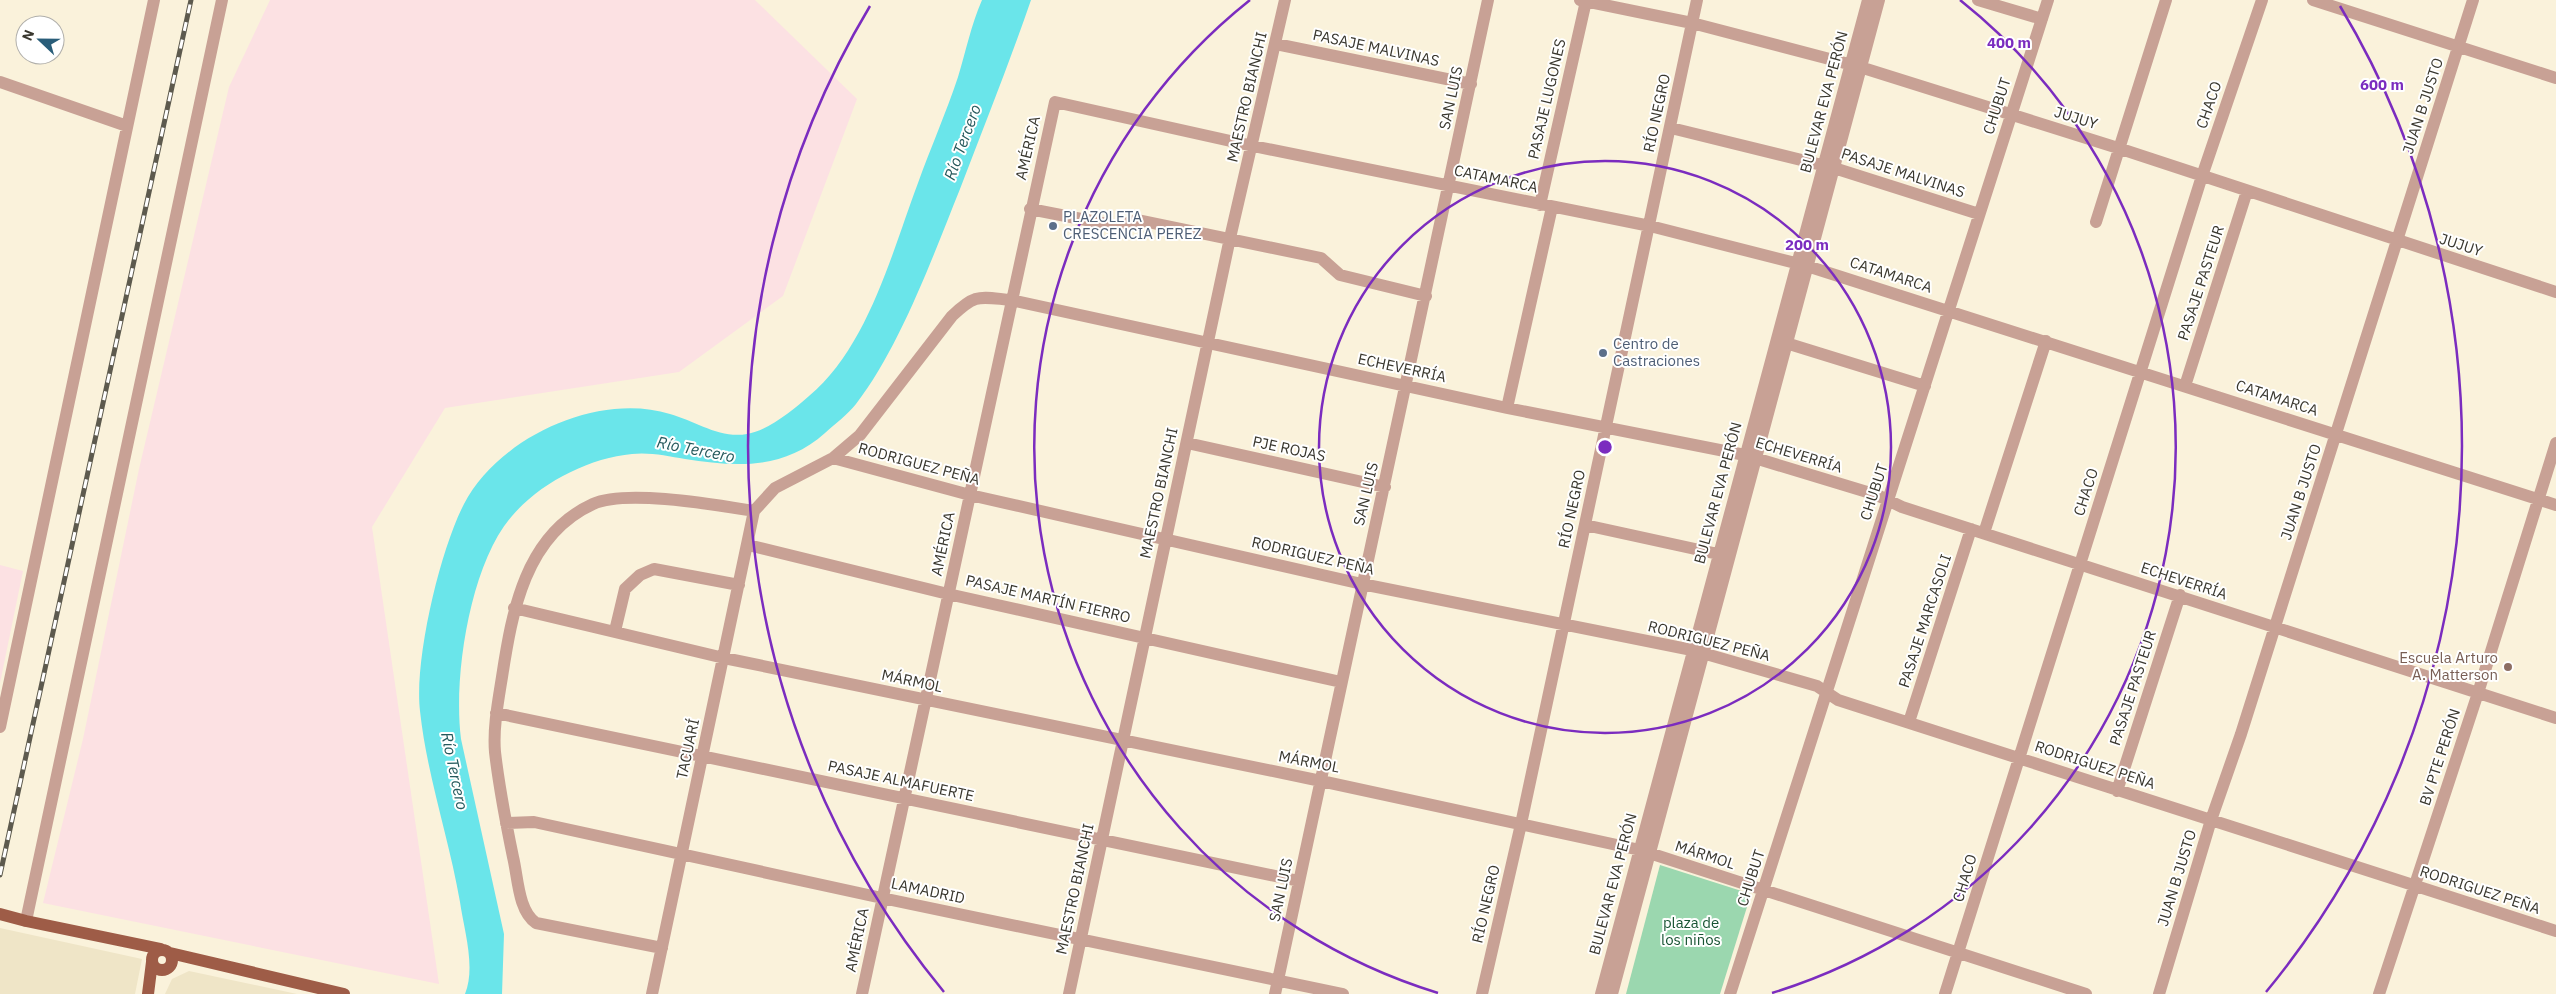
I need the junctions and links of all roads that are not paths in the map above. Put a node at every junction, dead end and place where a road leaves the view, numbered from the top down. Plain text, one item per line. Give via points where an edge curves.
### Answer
1 (154, 0) edge
2 (222, 0) edge
3 (1286, 0) edge
4 (1488, 0) edge
5 (1697, 0) edge
6 (1868, 0) edge
7 (1879, 0) edge
8 (1978, 0) edge
9 (2048, 0) edge
10 (2166, 0) edge
11 (2262, 0) edge
12 (2313, 0) edge
13 (2473, 0) edge
14 (1583, 1) edge
15 (2042, 19) junction
16 (1692, 23) junction
17 (1276, 44) junction
18 (2458, 47) junction
19 (1856, 66) junction
20 (2556, 78) edge
21 (0, 82) edge
22 (1470, 84) junction
23 (1055, 102) joint
24 (2011, 116) junction
25 (127, 126) junction
26 (1670, 128) junction
27 (1253, 146) junction
28 (2118, 148) junction
29 (1829, 166) junction
30 (2202, 176) junction
31 (1449, 186) junction
32 (2247, 191) junction
33 (1540, 205) junction
34 (1552, 207) junction
35 (1030, 209) junction
36 (1980, 214) junction
37 (2096, 222) dead end
38 (1650, 226) junction
39 (1230, 238) junction
40 (2397, 242) junction
41 (1802, 264) junction
42 (2556, 292) edge
43 (1426, 296) junction
44 (1011, 300) junction
45 (1949, 310) junction
46 (2046, 341) junction
47 (1209, 342) junction
48 (1786, 343) junction
49 (2142, 371) junction
50 (1406, 386) junction
51 (1925, 386) junction
52 (2185, 386) junction
53 (1507, 408) junction
54 (1606, 427) junction
55 (2336, 434) junction
56 (1187, 443) junction
57 (2556, 443) edge
58 (1750, 457) junction
59 (833, 458) junction
60 (1385, 487) junction
61 (970, 495) junction
62 (2538, 499) junction
63 (1888, 500) junction
64 (2556, 505) edge
65 (754, 510) junction
66 (1585, 525) junction
67 (1971, 529) junction
68 (1984, 533) junction
69 (1166, 540) junction
70 (748, 545) junction
71 (1718, 554) junction
72 (2080, 565) junction
73 (1362, 584) junction
74 (739, 585) junction
75 (948, 594) junction
76 (2180, 595) junction
77 (514, 608) junction
78 (1564, 625) junction
79 (2275, 628) junction
80 (615, 631) junction
81 (1145, 638) junction
82 (1697, 651) junction
83 (724, 658) junction
84 (1341, 682) junction
85 (1827, 692) junction
86 (2478, 693) junction
87 (925, 701) junction
88 (496, 713) junction
89 (2556, 718) edge
90 (1909, 722) junction
91 (0, 727) edge
92 (1123, 742) junction
93 (703, 756) junction
94 (2020, 758) junction
95 (1321, 781) junction
96 (2117, 791) junction
97 (903, 798) junction
98 (2211, 820) junction
99 (506, 824) junction
100 (1521, 824) junction
101 (1101, 840) junction
102 (1645, 852) junction
103 (682, 855) junction
104 (1299, 881) junction
105 (2415, 886) junction
106 (1764, 891) junction
107 (882, 898) junction
108 (0, 914) edge
109 (26, 921) junction
110 (2556, 931) edge
111 (1080, 939) junction
112 (662, 948) junction
113 (1958, 954) junction
114 (162, 959) junction
115 (1278, 981) junction
116 (149, 988) edge
117 (344, 994) edge
118 (652, 994) edge
119 (862, 994) edge
120 (1070, 994) edge
121 (1275, 994) edge
122 (1343, 994) edge
123 (1482, 994) edge
124 (1601, 994) edge
125 (1612, 994) edge
126 (1730, 994) edge
127 (1945, 994) edge
128 (2086, 994) edge
129 (2159, 994) edge
130 (2379, 994) edge

1 - 25 street
2 - 109 street
3 - 17 street, MAESTRO BIANCHI
4 - 22 street, SAN LUIS
5 - 16 street, RÍO NEGRO
6 - 19 street, BULEVAR EVA PERÓN
7 - 19 street, BULEVAR EVA PERÓN
8 - 15 street
9 - 15 street, CHUBUT
10 - 28 street
11 - 30 street, CHACO
12 - 18 street
13 - 18 street, JUAN B JUSTO
14 - 16 street, JUJUY
14 - 33 street, PASAJE LUGONES
15 - 24 street, CHUBUT
16 - 19 street, JUJUY
16 - 26 street, RÍO NEGRO
17 - 22 street, PASAJE MALVINAS
17 - 27 street, MAESTRO BIANCHI
18 - 20 street
18 - 40 street, JUAN B JUSTO
19 - 24 street, JUJUY
19 - 29 street, BULEVAR EVA PERÓN
21 - 25 street
22 - 31 street, SAN LUIS
23 - 27 street, CATAMARCA
23 - 35 street, AMÉRICA
24 - 28 street, JUJUY
24 - 36 street, CHUBUT
25 - 91 street
26 - 29 street, PASAJE MALVINAS
26 - 38 street, RÍO NEGRO
27 - 31 street, CATAMARCA
27 - 39 street, MAESTRO BIANCHI
28 - 30 street, JUJUY
28 - 37 street
29 - 36 street, PASAJE MALVINAS
29 - 41 street, BULEVAR EVA PERÓN
30 - 32 street, JUJUY
30 - 49 street, CHACO
31 - 33 street, CATAMARCA
31 - 43 street, SAN LUIS
32 - 40 street, JUJUY
32 - 52 street, PASAJE PASTEUR
33 - 34 street, CATAMARCA
34 - 38 street, CATAMARCA
34 - 53 street
35 - 39 street via 1117,226 1138,220
35 - 44 street, AMÉRICA
36 - 45 street, CHUBUT
38 - 41 street, CATAMARCA
38 - 54 street, RÍO NEGRO
39 - 43 street via 1321,258 1340,275
39 - 47 street, MAESTRO BIANCHI
40 - 42 street, JUJUY
40 - 55 street, JUAN B JUSTO
41 - 45 street, CATAMARCA
41 - 48 street, BULEVAR EVA PERÓN
41 - 58 street, BULEVAR EVA PERÓN
43 - 50 street, SAN LUIS
44 - 47 street, ECHEVERRÍA
44 - 59 street, ECHEVERRÍA via 976,297 967,301 860,435
44 - 61 street, AMÉRICA
45 - 46 street, CATAMARCA
45 - 51 street, CHUBUT
46 - 49 street, CATAMARCA
46 - 68 street
47 - 50 street, ECHEVERRÍA
47 - 56 street, MAESTRO BIANCHI
48 - 51 street
48 - 58 street, BULEVAR EVA PERÓN
49 - 52 street, CATAMARCA
49 - 72 street, CHACO
50 - 53 street, ECHEVERRÍA
50 - 60 street, SAN LUIS
51 - 63 street, CHUBUT
52 - 55 street, CATAMARCA
53 - 54 street, ECHEVERRÍA
54 - 58 street, ECHEVERRÍA
54 - 66 street, RÍO NEGRO
55 - 62 street, CATAMARCA
55 - 79 street, JUAN B JUSTO
56 - 60 street, PJE ROJAS
56 - 69 street, MAESTRO BIANCHI
57 - 62 street, BV PTE PERÓN
58 - 63 street, ECHEVERRÍA
58 - 71 street, BULEVAR EVA PERÓN
58 - 82 street, BULEVAR EVA PERÓN
59 - 61 street, RODRIGUEZ PEÑA
59 - 65 street, ECHEVERRÍA via 775,488
60 - 73 street, SAN LUIS
61 - 69 street, RODRIGUEZ PEÑA
61 - 75 street, AMÉRICA
62 - 64 street, CATAMARCA
62 - 86 street, BV PTE PERÓN
63 - 67 street, ECHEVERRÍA
63 - 85 street, CHUBUT
65 - 70 street, TACUARÍ
65 - 77 street via 694,502 620,498 592,505 568,520 542,548 522,583
66 - 71 street
66 - 78 street, RÍO NEGRO
67 - 68 street, ECHEVERRÍA
67 - 90 street, PASAJE MARCASOLI
68 - 72 street, ECHEVERRÍA
69 - 73 street, RODRIGUEZ PEÑA
69 - 81 street, MAESTRO BIANCHI
70 - 74 street, TACUARÍ
70 - 75 street, PASAJE MARTÍN FIERRO
71 - 82 street, BULEVAR EVA PERÓN
72 - 76 street, ECHEVERRÍA
72 - 94 street, CHACO
73 - 78 street, RODRIGUEZ PEÑA
73 - 84 street, SAN LUIS
74 - 80 street via 654,568 635,578 625,589
74 - 83 street, TACUARÍ
75 - 81 street, PASAJE MARTÍN FIERRO
75 - 87 street, AMÉRICA
76 - 79 street, ECHEVERRÍA
76 - 96 street, PASAJE PASTEUR
77 - 80 street, MÁRMOL
77 - 88 street
78 - 82 street, RODRIGUEZ PEÑA
78 - 100 street, RÍO NEGRO
79 - 86 street, ECHEVERRÍA
79 - 98 street, JUAN B JUSTO
80 - 83 street, MÁRMOL
81 - 84 street, PASAJE MARTÍN FIERRO
81 - 92 street, MAESTRO BIANCHI
82 - 85 street, RODRIGUEZ PEÑA via 1817,686
82 - 102 street, BULEVAR EVA PERÓN
83 - 87 street, MÁRMOL
83 - 93 street, TACUARÍ
84 - 95 street, SAN LUIS
85 - 90 street, RODRIGUEZ PEÑA via 1838,700
85 - 106 street, CHUBUT
86 - 89 street, ECHEVERRÍA
86 - 105 street, BV PTE PERÓN
87 - 92 street, MÁRMOL
87 - 97 street, AMÉRICA
88 - 93 street, PASAJE ALMAFUERTE
88 - 99 street via 495,751
90 - 94 street, RODRIGUEZ PEÑA
92 - 95 street, MÁRMOL
92 - 101 street, MAESTRO BIANCHI
93 - 97 street, PASAJE ALMAFUERTE
93 - 103 street, TACUARÍ
94 - 96 street, RODRIGUEZ PEÑA
94 - 113 street, CHACO
95 - 100 street, MÁRMOL
95 - 104 street, SAN LUIS
96 - 98 street, RODRIGUEZ PEÑA
97 - 101 street, PASAJE ALMAFUERTE
97 - 107 street, AMÉRICA
98 - 105 street, RODRIGUEZ PEÑA
98 - 129 street, JUAN B JUSTO
99 - 103 street, LAMADRID via 534,822
99 - 112 street via 529,918 536,923
100 - 102 street, MÁRMOL
100 - 123 street, RÍO NEGRO
101 - 104 street, PASAJE ALMAFUERTE
101 - 111 street, MAESTRO BIANCHI
102 - 106 street, MÁRMOL
102 - 124 street, BULEVAR EVA PERÓN
102 - 125 street, BULEVAR EVA PERÓN
103 - 107 street, LAMADRID
103 - 112 street, TACUARÍ
104 - 115 street, SAN LUIS
105 - 110 street, RODRIGUEZ PEÑA
105 - 130 street, BV PTE PERÓN
106 - 113 street, MÁRMOL
106 - 126 street, CHUBUT
107 - 111 street, LAMADRID
107 - 119 street, AMÉRICA
108 - 109 main road
109 - 114 main road via 142,946
111 - 115 street, LAMADRID
111 - 120 street, MAESTRO BIANCHI
112 - 118 street, TACUARÍ
113 - 127 street, CHACO
113 - 128 street, MÁRMOL
114 - 116 main road
114 - 117 main road via 187,959
115 - 121 street, SAN LUIS
115 - 122 street, LAMADRID

